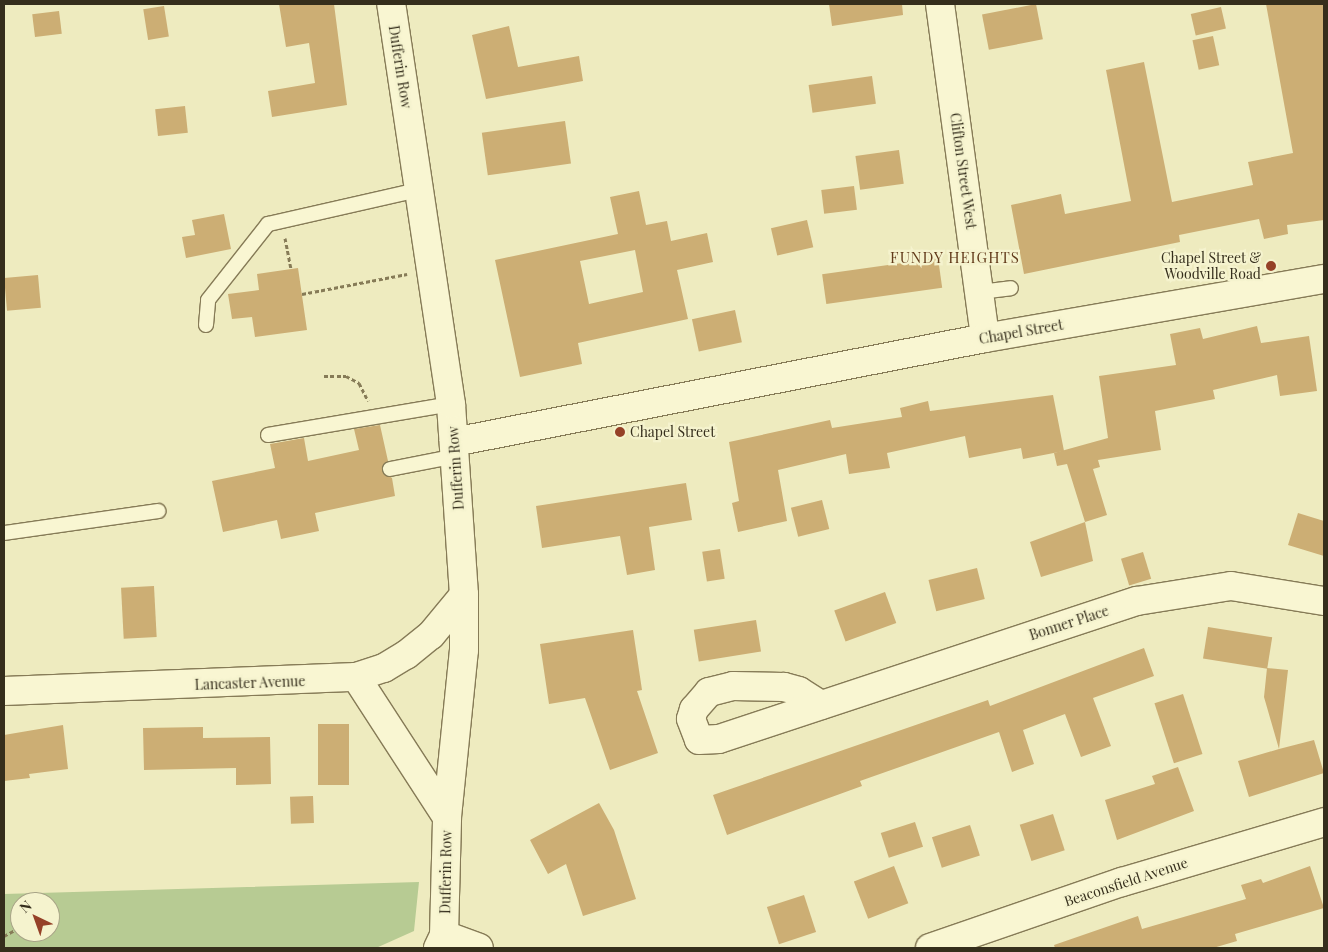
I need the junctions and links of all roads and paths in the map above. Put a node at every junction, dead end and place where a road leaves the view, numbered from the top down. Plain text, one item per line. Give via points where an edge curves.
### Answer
1 (391, 4) edge
2 (940, 4) edge
3 (418, 190) junction
4 (281, 221) junction
5 (291, 269) dead end
6 (430, 270) junction
7 (1324, 279) edge
8 (1011, 288) dead end
9 (980, 292) junction
10 (302, 294) dead end
11 (206, 325) dead end
12 (985, 338) junction
13 (324, 376) dead end
14 (451, 404) junction
15 (372, 417) junction
16 (268, 435) dead end
17 (455, 449) junction
18 (390, 469) dead end
19 (158, 511) dead end
20 (4, 533) edge
21 (464, 595) junction
22 (1324, 600) edge
23 (356, 677) junction
24 (4, 691) edge
25 (821, 705) dead end
26 (447, 817) junction
27 (1324, 822) edge
28 (441, 942) edge
29 (480, 948) edge
30 (930, 948) edge

1 - 3 street, Dufferin Row
2 - 9 street, Clifton Street West
3 - 4 lane
3 - 6 street, Dufferin Row
4 - 5 path
4 - 11 lane via 268,224 208,300
6 - 10 path
6 - 14 street, Dufferin Row
7 - 12 street, Chapel Street
8 - 9 lane
9 - 12 street, Clifton Street West
12 - 17 street, Chapel Street
13 - 15 path via 346,376 359,383 367,396
14 - 15 lane
14 - 17 street, Dufferin Row
15 - 16 lane
17 - 18 lane
17 - 21 street, Dufferin Row
19 - 20 lane
21 - 23 street, Lancaster Avenue via 431,635 406,655 384,668
21 - 26 street, Dufferin Row via 464,650
22 - 25 street, Bonner Place via 1231,586 1137,601
23 - 24 street, Lancaster Avenue
23 - 26 street
26 - 28 street, Dufferin Row
27 - 30 street, Beaconsfield Avenue via 1122,882
28 - 29 street

